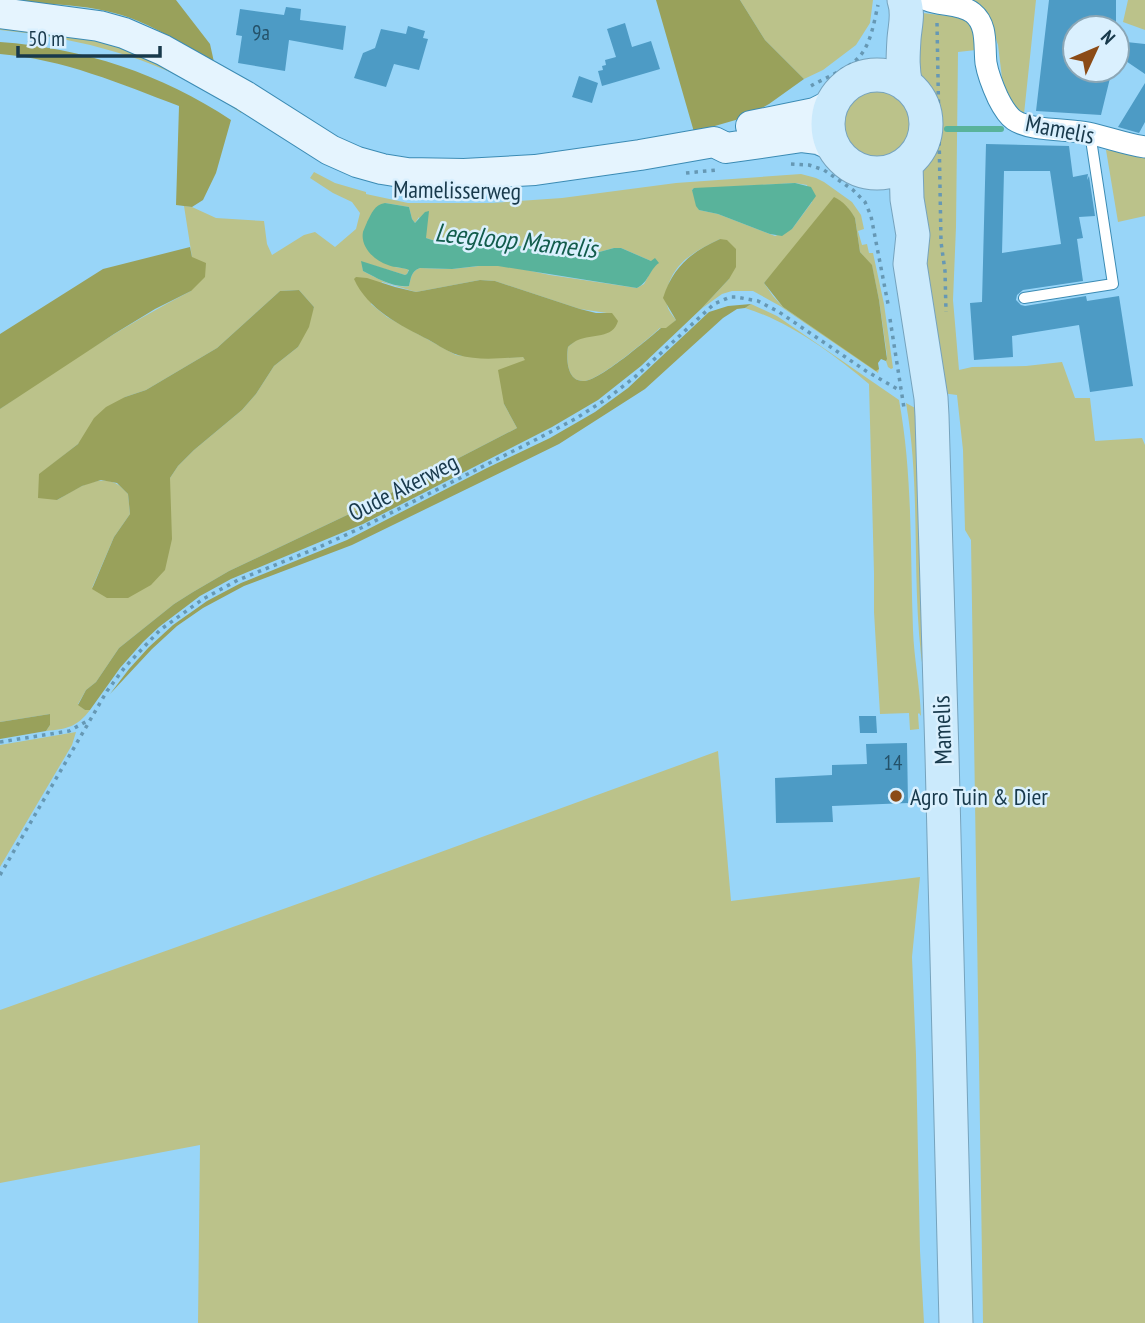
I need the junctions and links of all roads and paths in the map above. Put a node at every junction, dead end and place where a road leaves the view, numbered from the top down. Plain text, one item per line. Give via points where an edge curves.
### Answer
1 (879, 0) edge
2 (897, 0) edge
3 (904, 0) edge
4 (927, 0) edge
5 (0, 13) edge
6 (938, 37) dead end
7 (868, 76) junction
8 (906, 85) junction
9 (801, 91) dead end
10 (831, 106) junction
11 (1090, 133) junction
12 (832, 145) junction
13 (1145, 147) edge
14 (718, 156) junction
15 (905, 164) junction
16 (785, 165) dead end
17 (869, 172) junction
18 (684, 173) dead end
19 (940, 212) dead end
20 (910, 264) junction
21 (1024, 298) dead end
22 (91, 718) junction
23 (0, 742) edge
24 (0, 875) edge
25 (956, 1323) edge

1 - 9 path via 874,25 859,57
2 - 7 main road
3 - 8 main road via 908,11 903,51
4 - 11 street, Mamelis via 966,9 978,18 989,76 1015,121 1036,128
5 - 14 street, Mamelisserweg via 124,33 245,96 330,150 382,169 464,174 640,156
6 - 19 path
7 - 8 main road via 888,77
7 - 10 main road via 844,88
8 - 15 main road via 921,104 925,128 918,150
10 - 12 main road
10 - 14 street, Mamelisserweg via 721,134
11 - 13 street, Mamelis
11 - 21 lane via 1113,284
12 - 14 street, Mamelisserweg via 802,137 726,148
12 - 17 main road via 847,163
14 - 18 path
15 - 17 main road via 888,172
15 - 20 main road, Mamelis via 913,235
16 - 22 path, Oude Akerweg via 816,167 853,190 870,212 899,390 758,301 723,300 620,388 575,419 361,528 230,584 191,606 139,651
17 - 20 main road, Mamelis
20 - 25 main road, Mamelis via 932,416
22 - 23 path via 69,730
22 - 24 path, Oude Akerweg

